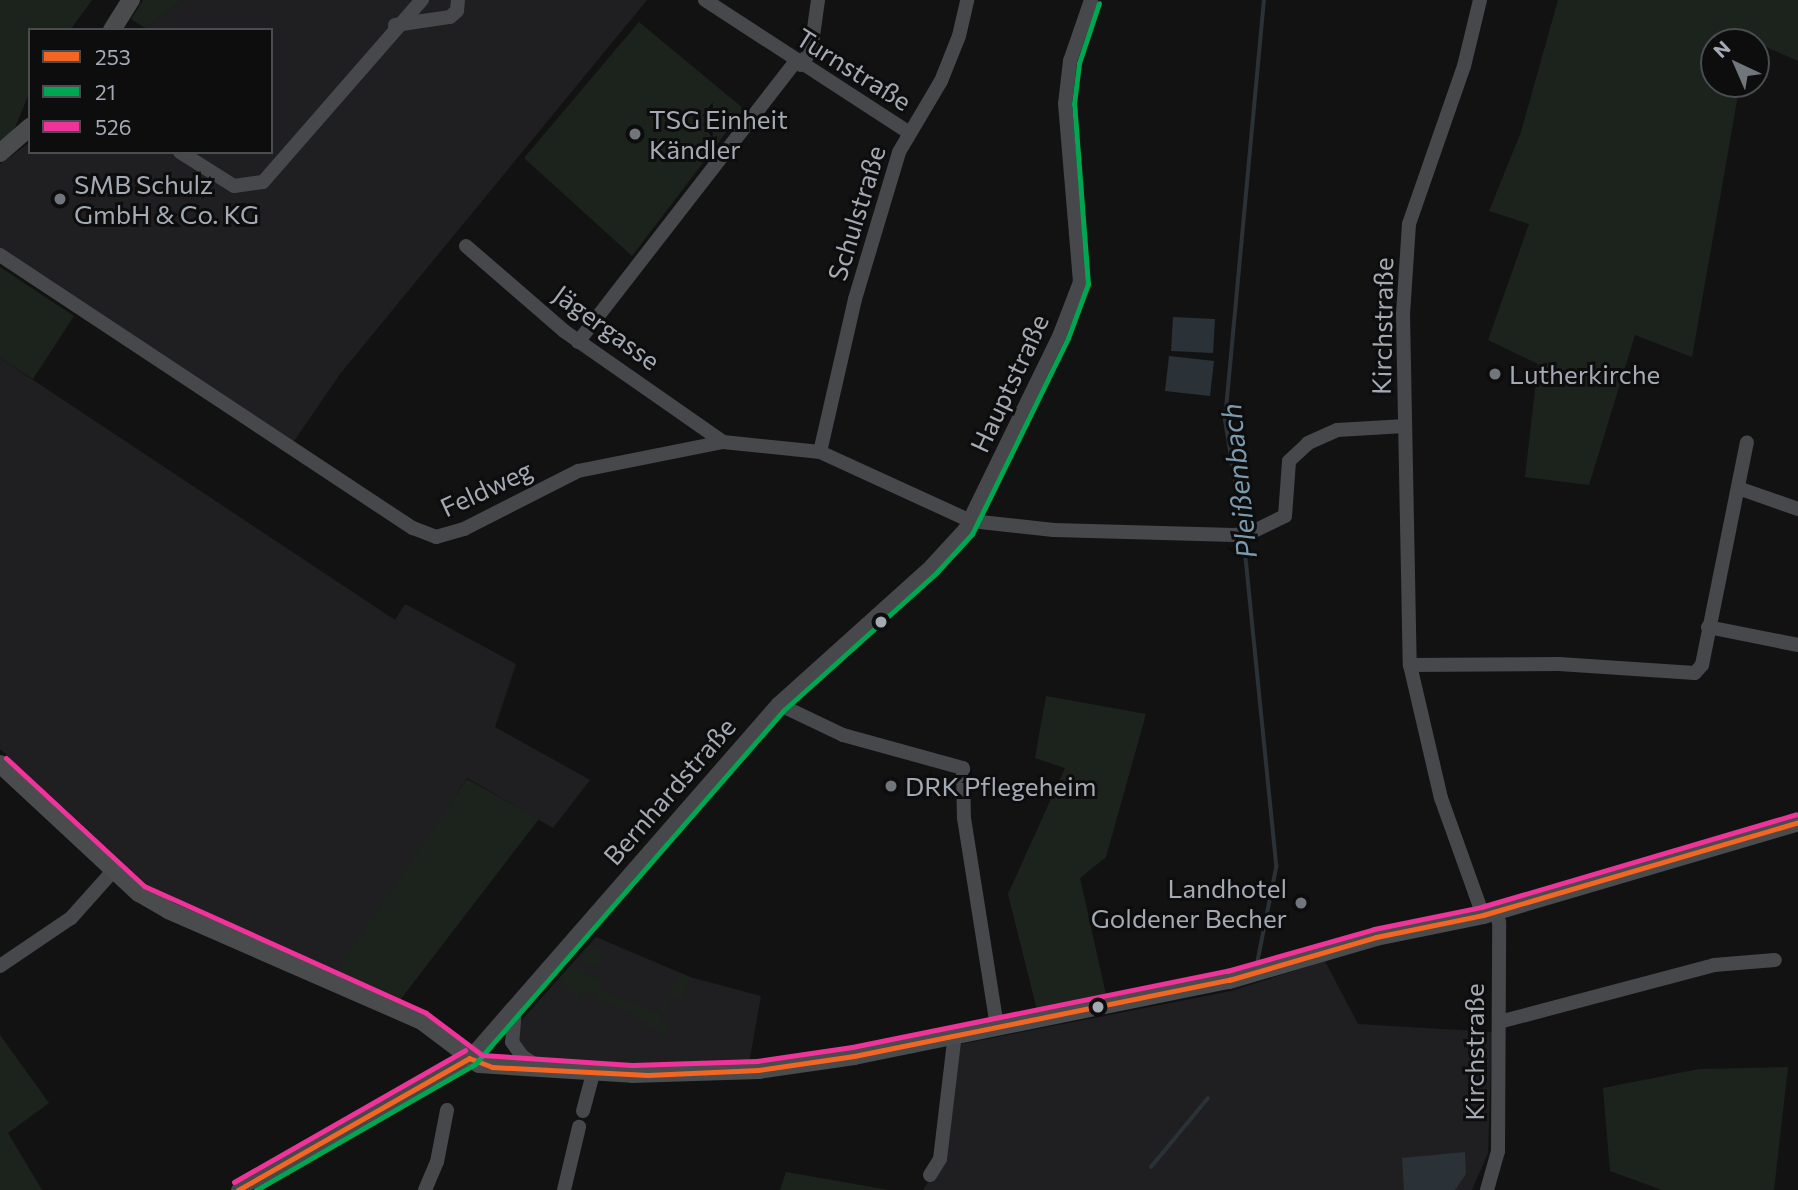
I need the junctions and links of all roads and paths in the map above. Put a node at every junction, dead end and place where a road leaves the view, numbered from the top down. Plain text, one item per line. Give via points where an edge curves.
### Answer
1 (131, 0) edge
2 (422, 0) edge
3 (458, 0) edge
4 (705, 0) edge
5 (818, 0) edge
6 (967, 0) edge
7 (1091, 0) edge
8 (1480, 0) edge
9 (395, 25) junction
10 (113, 28) edge
11 (798, 63) junction
12 (28, 129) edge
13 (908, 132) junction
14 (0, 153) edge
15 (183, 154) edge
16 (466, 246) dead end
17 (0, 255) edge
18 (578, 342) junction
19 (1405, 426) junction
20 (723, 442) junction
21 (1747, 442) dead end
22 (820, 452) junction
23 (1738, 488) junction
24 (1798, 509) edge
25 (971, 521) junction
26 (1708, 627) junction
27 (1798, 645) edge
28 (1410, 665) junction
29 (778, 704) junction
30 (0, 764) edge
31 (1798, 822) edge
32 (113, 871) junction
33 (1489, 913) junction
34 (1775, 960) dead end
35 (0, 966) edge
36 (515, 1009) junction
37 (1499, 1022) junction
38 (997, 1027) junction
39 (955, 1034) junction
40 (469, 1058) junction
41 (544, 1069) junction
42 (593, 1073) junction
43 (447, 1110) dead end
44 (583, 1111) dead end
45 (579, 1127) dead end
46 (930, 1175) dead end
47 (238, 1190) edge
48 (425, 1190) edge
49 (564, 1190) edge
50 (1487, 1190) edge

1 - 10 main road
2 - 9 street
3 - 9 street via 457,11 447,18
4 - 11 street, Turnstraße
5 - 11 street via 811,50
6 - 13 street, Schulstraße via 941,81
7 - 25 street, Hauptstraße via 1070,61 1065,104 1080,282
8 - 19 street, Kirchstraße via 1464,66 1409,224 1403,314
9 - 15 street via 263,182 234,186
11 - 13 street, Turnstraße
11 - 18 street
12 - 14 main road
13 - 22 street, Schulstraße via 855,299
16 - 18 street, Jägergasse
17 - 20 street, Feldweg via 413,528 436,537 464,529 578,471
18 - 20 street, Jägergasse
19 - 25 street, Feldweg via 1337,430 1298,450 1289,461 1284,516 1250,533 1054,530
19 - 28 street, Kirchstraße
20 - 22 street, Feldweg
21 - 23 street
22 - 25 street, Feldweg
23 - 24 street
23 - 26 street
25 - 29 street, Hauptstraße via 931,566
26 - 27 street
26 - 28 street via 1702,664 1686,676 1592,665
28 - 33 street, Kirchstraße via 1441,798
29 - 36 street, Bernhardstraße
29 - 38 street via 843,735 963,768 964,818
30 - 32 main road
31 - 33 main road
32 - 35 street via 71,918
32 - 40 main road via 168,910 422,1021
33 - 37 street, Kirchstraße
33 - 38 main road via 1376,937 1229,980
34 - 37 street via 1714,965
36 - 40 street, Bernhardstraße
36 - 41 street via 511,1033 516,1051
37 - 50 street, Kirchstraße via 1499,1151
38 - 39 main road
39 - 42 main road via 758,1070
39 - 46 street via 940,1159
40 - 41 main road via 492,1067
40 - 47 street, Bernhardstraße
41 - 42 main road
42 - 44 street
43 - 48 street via 437,1162
45 - 49 street

